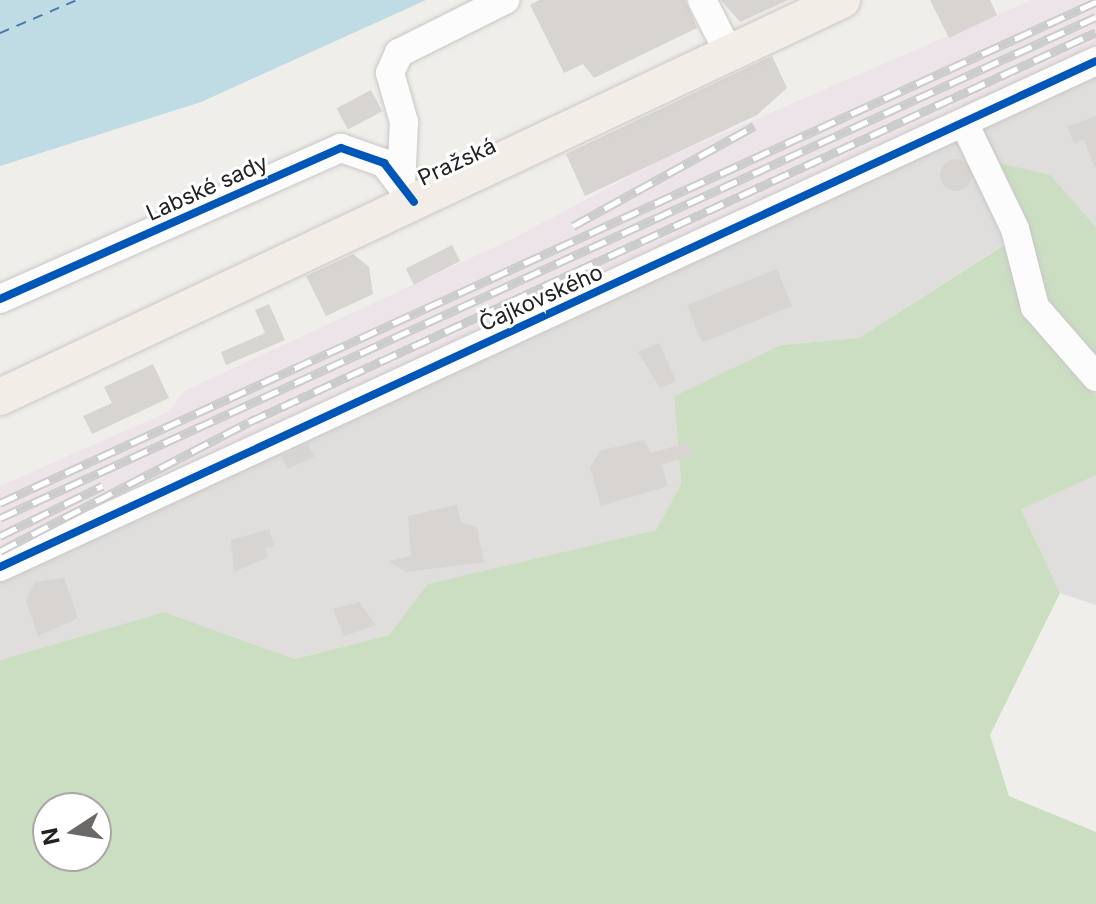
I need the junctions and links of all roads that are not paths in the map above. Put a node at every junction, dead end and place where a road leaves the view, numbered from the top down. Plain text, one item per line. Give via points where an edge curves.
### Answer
1 (505, 0) edge
2 (702, 0) edge
3 (842, 0) edge
4 (729, 53) junction
5 (1096, 61) edge
6 (965, 125) junction
7 (408, 193) junction
8 (0, 299) edge
9 (1096, 377) edge
10 (0, 397) edge
11 (0, 567) edge

1 - 7 street via 399,53 390,73 404,122
2 - 4 street
3 - 4 main road, Pražská
4 - 7 main road, Pražská
5 - 6 street, Čajkovského
6 - 9 street via 1015,229 1035,307
6 - 11 street, Čajkovského
7 - 8 street, Labské sady via 384,163 341,148
7 - 10 main road, Pražská

